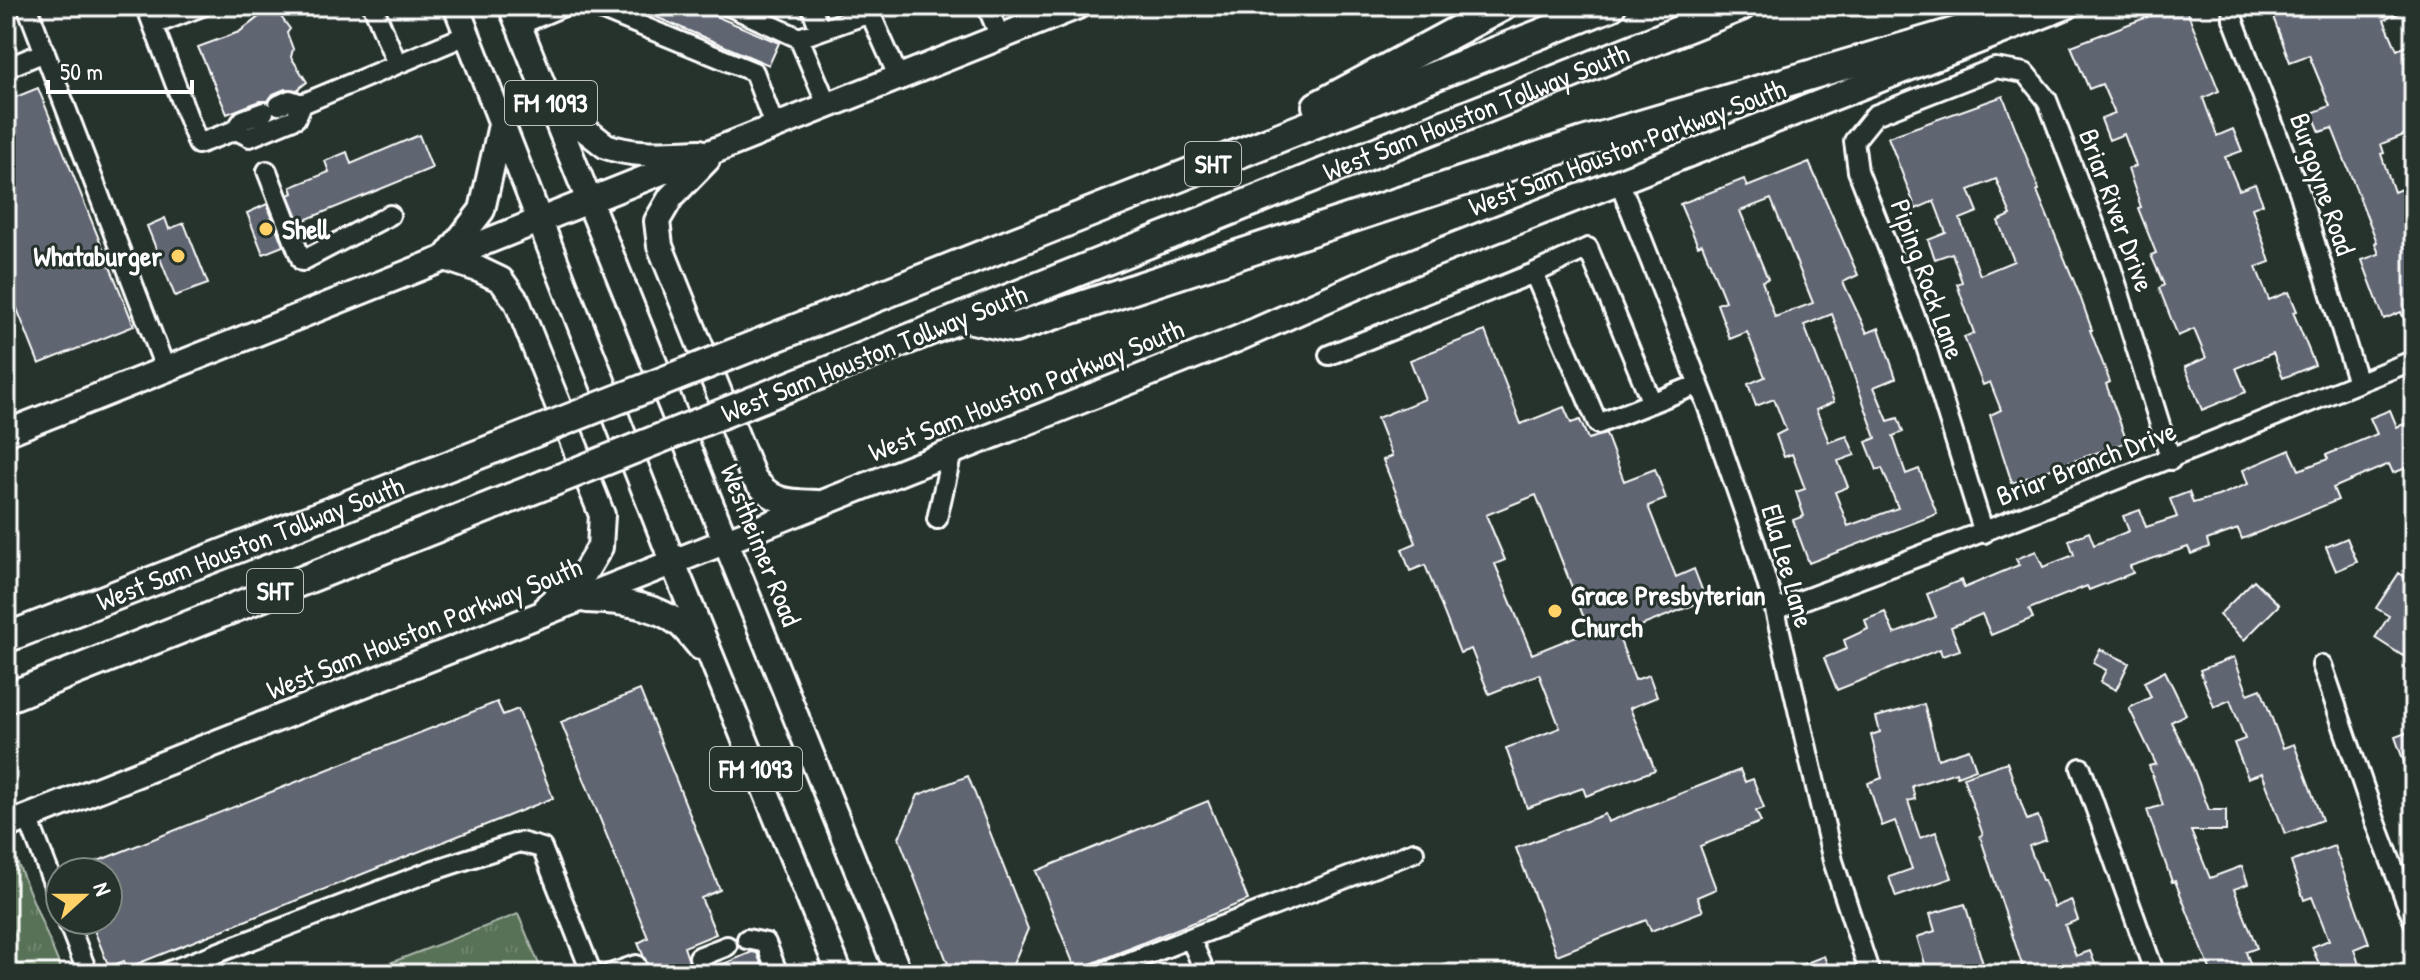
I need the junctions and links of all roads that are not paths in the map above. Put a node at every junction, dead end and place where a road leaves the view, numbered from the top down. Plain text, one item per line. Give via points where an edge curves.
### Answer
1 (27, 6) edge
2 (146, 6) edge
3 (202, 6) edge
4 (373, 6) edge
5 (456, 6) edge
6 (564, 6) edge
7 (593, 6) edge
8 (729, 6) edge
9 (811, 6) edge
10 (888, 6) edge
11 (987, 6) edge
12 (1503, 6) edge
13 (1611, 6) edge
14 (1741, 6) edge
15 (2044, 6) edge
16 (2067, 6) edge
17 (2232, 6) edge
18 (1065, 8) edge
19 (860, 13) edge
20 (515, 15) edge
21 (153, 25) junction
22 (820, 30) junction
23 (467, 35) junction
24 (1000, 37) junction
25 (799, 38) junction
26 (45, 52) junction
27 (397, 64) junction
28 (6, 68) edge
29 (899, 78) junction
30 (1938, 90) joint
31 (306, 102) junction
32 (551, 103) junction
33 (828, 107) junction
34 (501, 123) junction
35 (775, 128) junction
36 (236, 130) junction
37 (714, 152) junction
38 (1203, 168) junction
39 (267, 171) dead end
40 (1620, 183) junction
41 (591, 201) junction
42 (390, 215) dead end
43 (539, 221) junction
44 (445, 258) junction
45 (1534, 273) junction
46 (963, 317) junction
47 (1329, 355) dead end
48 (2414, 360) edge
49 (165, 368) junction
50 (2358, 383) junction
51 (1699, 384) junction
52 (1652, 403) junction
53 (6, 433) edge
54 (952, 452) junction
55 (2171, 460) junction
56 (823, 503) junction
57 (937, 519) dead end
58 (1984, 533) junction
59 (727, 541) junction
60 (673, 563) junction
61 (577, 600) junction
62 (1775, 610) junction
63 (537, 615) junction
64 (6, 638) edge
65 (712, 660) junction
66 (2322, 665) dead end
67 (6, 698) edge
68 (2081, 768) dead end
69 (17, 822) edge
70 (1414, 852) dead end
71 (44, 872) edge
72 (2414, 922) edge
73 (73, 936) edge
74 (1190, 938) junction
75 (747, 939) dead end
76 (727, 946) dead end
77 (88, 974) edge
78 (162, 974) edge
79 (592, 974) edge
80 (610, 974) edge
81 (639, 974) edge
82 (706, 974) edge
83 (778, 974) edge
84 (840, 974) edge
85 (899, 974) edge
86 (1099, 974) edge
87 (1206, 974) edge
88 (1870, 974) edge
89 (2155, 974) edge

1 - 26 street
2 - 21 street
3 - 21 street
4 - 27 street
5 - 23 main road, FM 1093
6 - 20 street
7 - 35 street via 754,72
8 - 25 street
9 - 22 street
10 - 19 street
11 - 24 street
12 - 38 highway
13 - 38 highway, West Sam Houston Tollway South / SHT
14 - 46 highway, West Sam Houston Tollway South / SHT
15 - 46 highway via 1583,142 1014,328
16 - 40 main road, West Sam Houston Parkway South
17 - 50 street, Burgoyne Road via 2299,191
18 - 24 main road
19 - 22 street
19 - 29 street
20 - 32 main road, Westheimer Road / FM 1093
21 - 36 street via 198,144
22 - 25 street
23 - 27 street
23 - 34 main road, FM 1093
24 - 29 main road
25 - 33 street
26 - 28 street
26 - 49 street
27 - 31 street
29 - 33 main road
30 - 55 street, Briar River Drive via 1995,68 2025,73 2047,100 2111,267
30 - 58 street, Piping Rock Lane via 1875,115 1854,141 1858,171 1924,340
31 - 36 street via 290,100 243,120
31 - 36 street via 296,118 250,137
32 - 37 main road via 606,146 629,154
32 - 41 main road, Westheimer Road / FM 1093
33 - 35 main road
34 - 43 main road, FM 1093
34 - 44 main road via 482,210
35 - 37 main road
37 - 41 main road
37 - 56 main road via 671,197 657,221 660,246 753,477 765,493 789,502
38 - 64 highway, West Sam Houston Tollway South / SHT, bridge
39 - 42 street via 302,261
40 - 51 street, Ella Lee Lane
40 - 54 main road, West Sam Houston Parkway South via 1398,268 1237,339
41 - 43 main road
41 - 59 main road, Westheimer Road / FM 1093
43 - 44 main road
43 - 60 main road, FM 1093
44 - 49 main road
44 - 63 main road via 501,280 517,302 602,515 600,547 585,572
45 - 47 street
45 - 52 street via 1598,424
45 - 52 street via 1588,248
46 - 67 highway, West Sam Houston Tollway South / SHT, bridge
48 - 50 street, Briar Branch Drive
49 - 53 main road
50 - 55 street, Briar Branch Drive
51 - 52 street
51 - 62 street, Ella Lee Lane
54 - 56 main road, West Sam Houston Parkway South
54 - 57 street
55 - 58 street, Briar Branch Drive
56 - 59 main road, West Sam Houston Parkway South
58 - 62 street, Briar Branch Drive
59 - 60 main road, West Sam Houston Parkway South
59 - 85 main road, Westheimer Road / FM 1093
60 - 61 main road, West Sam Houston Parkway South
60 - 65 main road, FM 1093
61 - 63 main road, West Sam Houston Parkway South
61 - 65 main road via 618,601 659,613 678,623
62 - 88 street, Ella Lee Lane via 1833,861
63 - 69 main road, West Sam Houston Parkway South
65 - 84 main road, FM 1093
66 - 72 street
68 - 89 street
69 - 71 street
70 - 74 street
73 - 77 street
74 - 86 street
74 - 87 street
75 - 83 street via 766,943
76 - 82 street via 699,957
78 - 79 street via 520,842 542,848
80 - 81 street via 636,965

